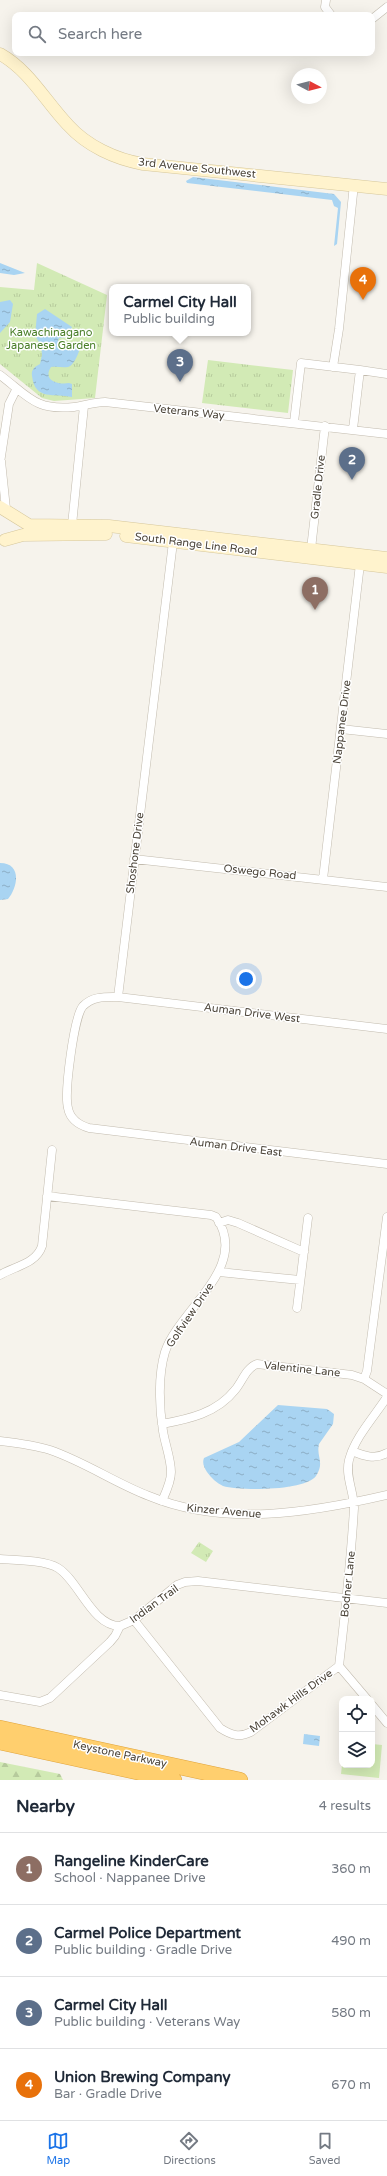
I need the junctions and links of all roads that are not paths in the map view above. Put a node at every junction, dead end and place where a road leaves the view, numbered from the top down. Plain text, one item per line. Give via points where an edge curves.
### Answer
1 (326, 0) edge
2 (387, 7) edge
3 (329, 12) edge
4 (375, 17) edge
5 (0, 54) edge
6 (354, 184) junction
7 (387, 189) edge
8 (333, 367) junction
9 (360, 370) junction
10 (387, 374) edge
11 (0, 375) edge
12 (16, 390) junction
13 (84, 406) junction
14 (294, 422) junction
15 (325, 426) junction
16 (353, 429) junction
17 (387, 434) edge
18 (0, 462) edge
19 (6, 510) edge
20 (72, 525) junction
21 (2, 542) edge
22 (173, 542) junction
23 (311, 549) junction
24 (387, 558) edge
25 (360, 564) junction
26 (387, 567) edge
27 (341, 729) junction
28 (387, 734) edge
29 (134, 859) junction
30 (323, 879) junction
31 (387, 887) edge
32 (118, 997) junction
33 (387, 1029) edge
34 (52, 1150) dead end
35 (387, 1164) edge
36 (47, 1196) junction
37 (387, 1217) edge
38 (308, 1218) dead end
39 (219, 1223) junction
40 (304, 1252) junction
41 (218, 1272) junction
42 (0, 1276) edge
43 (300, 1280) junction
44 (378, 1287) junction
45 (387, 1288) edge
46 (297, 1308) dead end
47 (364, 1379) junction
48 (387, 1394) edge
49 (387, 1397) edge
50 (162, 1424) junction
51 (0, 1441) edge
52 (352, 1451) junction
53 (387, 1453) edge
54 (387, 1495) edge
55 (162, 1501) junction
56 (354, 1502) junction
57 (0, 1559) edge
58 (347, 1599) junction
59 (387, 1603) edge
60 (134, 1620) junction
61 (120, 1626) junction
62 (339, 1666) junction
63 (0, 1695) edge
64 (364, 1696) edge
65 (375, 1709) edge
66 (0, 1717) edge
67 (387, 1723) edge
68 (0, 1728) edge
69 (0, 1742) edge
70 (0, 1750) edge
71 (167, 1774) edge
72 (240, 1780) edge

1 - 3 street via 325,7
2 - 4 street
5 - 6 main road, 3rd Avenue Southwest via 31,80 74,131 96,148 111,155 143,164
6 - 7 main road, 3rd Avenue Southwest
6 - 8 street
8 - 9 street
8 - 14 street via 301,363
9 - 10 street
9 - 16 street
11 - 12 street, Veterans Way
12 - 13 street, Veterans Way via 48,407
12 - 18 street via 9,404
13 - 14 street, Veterans Way via 105,402
13 - 20 street
14 - 15 street, Veterans Way
15 - 16 street, Veterans Way
15 - 23 street, Gradle Drive
16 - 17 street
18 - 19 street
19 - 20 main road, South Range Line Road via 29,525
19 - 21 main road via 14,521 13,530
20 - 23 main road, South Range Line Road via 109,526
21 - 22 main road, South Range Line Road via 23,535 88,533
22 - 25 main road, South Range Line Road
22 - 29 street, Shoshone Drive
23 - 24 main road, South Range Line Road
25 - 26 main road, South Range Line Road
25 - 27 street, Nappanee Drive
27 - 28 street
27 - 30 street, Nappanee Drive
29 - 30 street, Oswego Road
29 - 32 street, Shoshone Drive
30 - 31 street, Oswego Road
32 - 33 street, Auman Drive West
32 - 35 street, Auman Drive East via 99,997 87,1002 75,1023 67,1095 68,1108 77,1122 84,1127
34 - 36 street
36 - 39 street via 211,1215 216,1217
36 - 42 street via 39,1254
37 - 44 street
38 - 40 street
39 - 40 street via 228,1220 238,1223
39 - 41 street, Golfview Drive via 225,1248 224,1260
40 - 43 street
41 - 43 street, Golfview Drive
41 - 50 street, Golfview Drive via 165,1352 162,1369
43 - 46 street
44 - 45 street
44 - 47 street
47 - 48 street, Valentine Lane
47 - 50 street, Valentine Lane via 352,1375 257,1364 248,1371 231,1395 215,1408 192,1418
49 - 52 street
50 - 55 street, Golfview Drive via 171,1472
51 - 55 street, Kinzer Avenue via 50,1450
52 - 53 street via 369,1457
52 - 56 street, Bodner Lane via 348,1467
54 - 56 street, Kinzer Avenue
55 - 56 street, Kinzer Avenue via 197,1510 261,1515
56 - 58 street, Bodner Lane
57 - 61 street via 59,1568 100,1617 110,1625
58 - 59 street, Indian Trail
58 - 60 street, Indian Trail via 191,1581 177,1585
58 - 62 street, Bodner Lane
60 - 61 street, Indian Trail
60 - 62 street, Mohawk Hills Drive via 220,1728 236,1735 251,1732
61 - 63 street, Indian Trail via 110,1642 50,1698 40,1702
62 - 64 street, Mohawk Hills Drive
65 - 67 street
66 - 71 highway via 89,1740
68 - 71 highway, Keystone Parkway
69 - 71 highway, Keystone Parkway
70 - 71 highway
71 - 72 highway, Keystone Parkway

